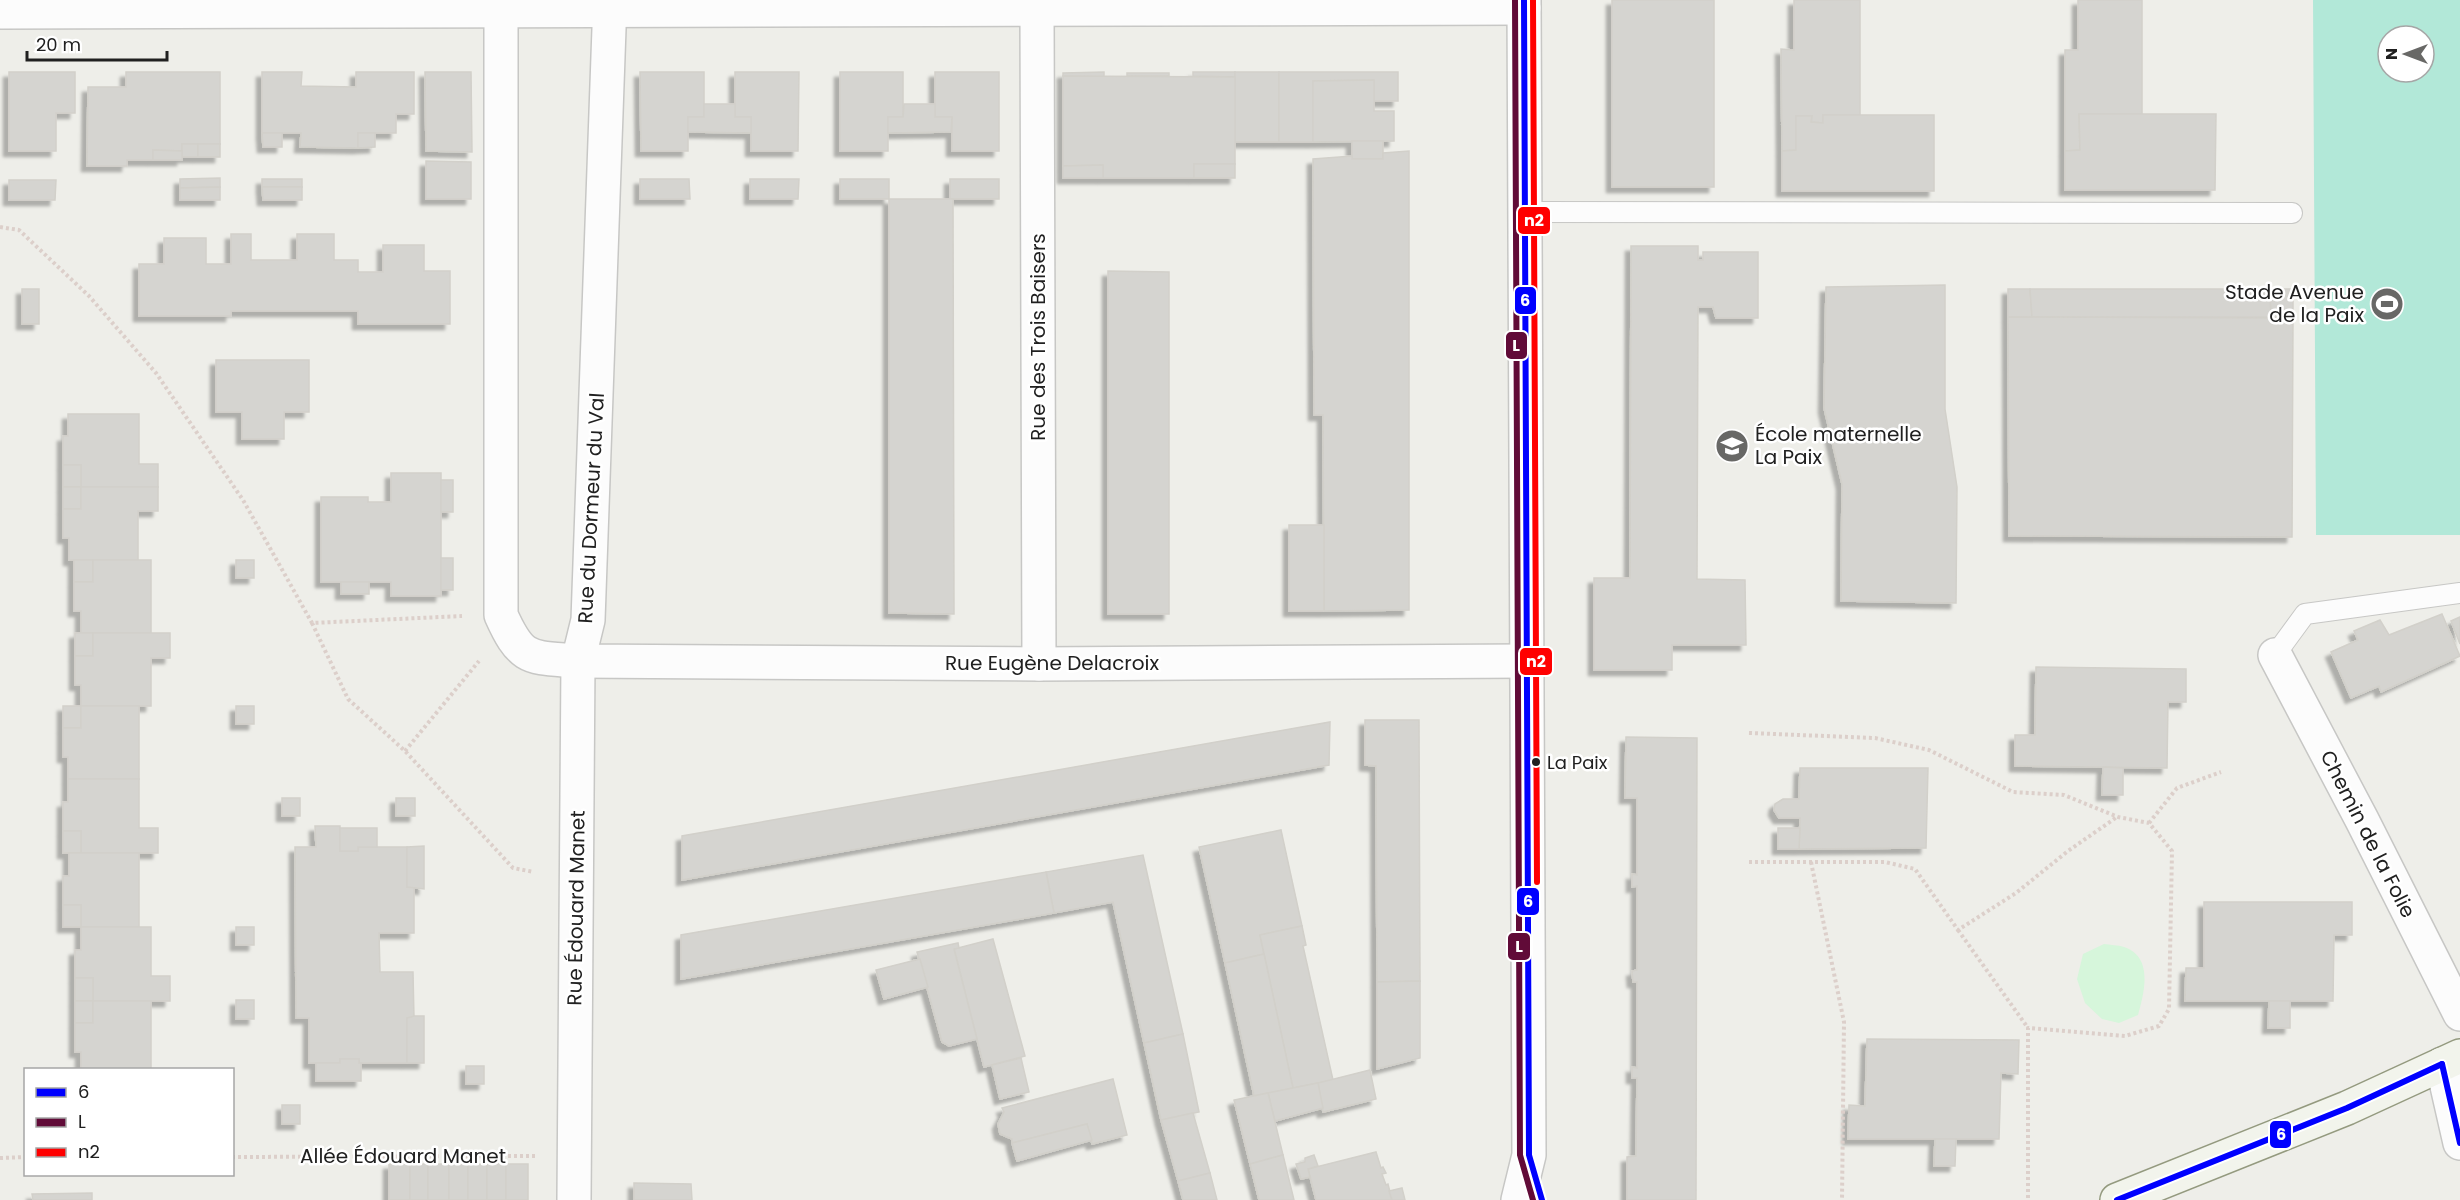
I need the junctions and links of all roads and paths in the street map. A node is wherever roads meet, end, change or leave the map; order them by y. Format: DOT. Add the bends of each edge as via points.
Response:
graph roads {
  1 [pos="1524,4"];
  2 [pos="610,5"];
  3 [pos="1037,9"];
  4 [pos="501,11"];
  5 [pos="0,12"];
  6 [pos="1525,212"];
  7 [pos="2292,213"];
  8 [pos="0,227"];
  9 [pos="2460,593"];
  10 [pos="501,615"];
  11 [pos="312,623"];
  12 [pos="2275,655"];
  13 [pos="480,661"];
  14 [pos="578,661"];
  15 [pos="1527,661"];
  16 [pos="1039,664"];
  17 [pos="1749,733"];
  18 [pos="405,751"];
  19 [pos="2221,771"];
  20 [pos="2118,817"];
  21 [pos="2149,823"];
  22 [pos="1749,862"];
  23 [pos="1811,862"];
  24 [pos="576,881"];
  25 [pos="1958,930"];
  26 [pos="2460,1014"];
  27 [pos="2028,1028"];
  28 [pos="2451,1060"];
  29 [pos="2460,1143"];
  30 [pos="1529,1155"];
  31 [pos="574,1156"];
  32 [pos="234,1157"];
  33 [pos="0,1158"];
  34 [pos="24,1158"];
  35 [pos="574,1200"];
  36 [pos="1518,1200"];
  37 [pos="1542,1200"];
  38 [pos="1842,1200"];
  39 [pos="2028,1200"];
  40 [pos="2117,1200"];
  1 -- 3 [label="street"];
  1 -- 6 [label="street"];
  2 -- 3 [label="street"];
  2 -- 4 [label="street"];
  2 -- 14 [label="street, Rue du Dormeur du Val" via="588,620"];
  3 -- 16 [label="street, Rue des Trois Baisers"];
  4 -- 5 [label="street"];
  4 -- 10 [label="street"];
  6 -- 7 [label="lane"];
  6 -- 15 [label="street"];
  8 -- 11 [label="path" via="19,230 89,296 156,373 243,500"];
  9 -- 12 [label="lane" via="2305,614"];
  10 -- 11 [label="path"];
  10 -- 14 [label="street" via="512,640 532,657"];
  11 -- 18 [label="path" via="348,699"];
  12 -- 26 [label="street, Chemin de la Folie"];
  13 -- 18 [label="path"];
  14 -- 16 [label="street, Rue Eugène Delacroix"];
  14 -- 24 [label="street, Rue Édouard Manet"];
  15 -- 16 [label="street, Rue Eugène Delacroix"];
  15 -- 30 [label="street"];
  17 -- 20 [label="path" via="1875,738 1929,750 2013,792 2064,795"];
  18 -- 24 [label="path" via="513,868"];
  19 -- 21 [label="path" via="2177,788"];
  20 -- 21 [label="path"];
  20 -- 25 [label="path"];
  21 -- 27 [label="path" via="2172,851 2169,1008 2158,1026 2125,1036"];
  22 -- 23 [label="path"];
  23 -- 25 [label="path" via="1885,862 1915,869"];
  23 -- 38 [label="path" via="1844,1022"];
  24 -- 31 [label="street, Rue Édouard Manet"];
  25 -- 27 [label="path"];
  27 -- 39 [label="path"];
  28 -- 29 [label="street"];
  28 -- 40 [label="main road" via="2347,1108"];
  30 -- 36 [label="street"];
  30 -- 37 [label="street"];
  31 -- 32 [label="path, Allée Édouard Manet"];
  31 -- 35 [label="street, Rue Édouard Manet"];
  33 -- 34 [label="path"];
}
